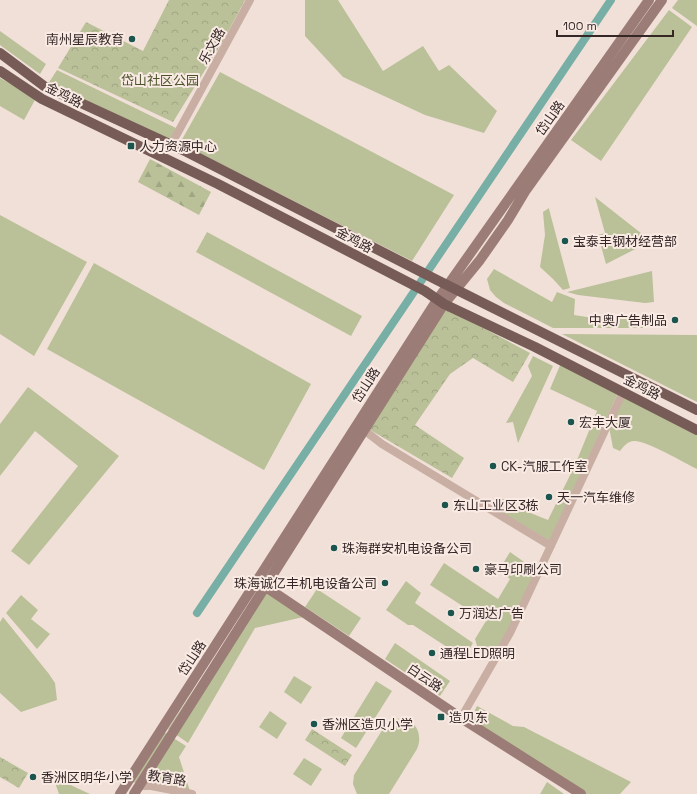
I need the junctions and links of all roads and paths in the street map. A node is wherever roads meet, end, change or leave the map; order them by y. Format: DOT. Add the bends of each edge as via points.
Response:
graph roads {
  1 [pos="250,0"];
  2 [pos="649,0"];
  3 [pos="662,0"];
  4 [pos="1,55"];
  5 [pos="0,71"];
  6 [pos="171,145"];
  7 [pos="452,288"];
  8 [pos="440,302"];
  9 [pos="623,392"];
  10 [pos="697,410"];
  11 [pos="361,427"];
  12 [pos="697,430"];
  13 [pos="551,546"];
  14 [pos="261,583"];
  15 [pos="461,718"];
  16 [pos="136,790"];
  17 [pos="120,794"];
  18 [pos="192,794"];
  19 [pos="581,794"];
  1 -- 6 [label="street, 乐文路"];
  2 -- 7 [label="street, 岱山路"];
  3 -- 7 [label="street, 岱山路" via="526,190 480,260"];
  4 -- 6 [label="main road, 金鸡路" via="44,86"];
  5 -- 8 [label="main road, 金鸡路" via="42,99 218,184 425,291"];
  6 -- 7 [label="main road, 金鸡路"];
  7 -- 8 [label="street, 岱山路"];
  7 -- 10 [label="main road, 金鸡路"];
  8 -- 9 [label="main road, 金鸡路"];
  8 -- 11 [label="street, 岱山路"];
  9 -- 12 [label="main road, 金鸡路"];
  9 -- 13 [label="street"];
  11 -- 13 [label="street" via="382,444"];
  11 -- 14 [label="street, 岱山路"];
  13 -- 15 [label="street" via="510,633"];
  14 -- 15 [label="street, 白云路"];
  14 -- 16 [label="street, 岱山路"];
  14 -- 17 [label="street, 岱山路"];
  15 -- 19 [label="street, 白云路"];
  16 -- 18 [label="street, 教育路" via="151,786"];
}
